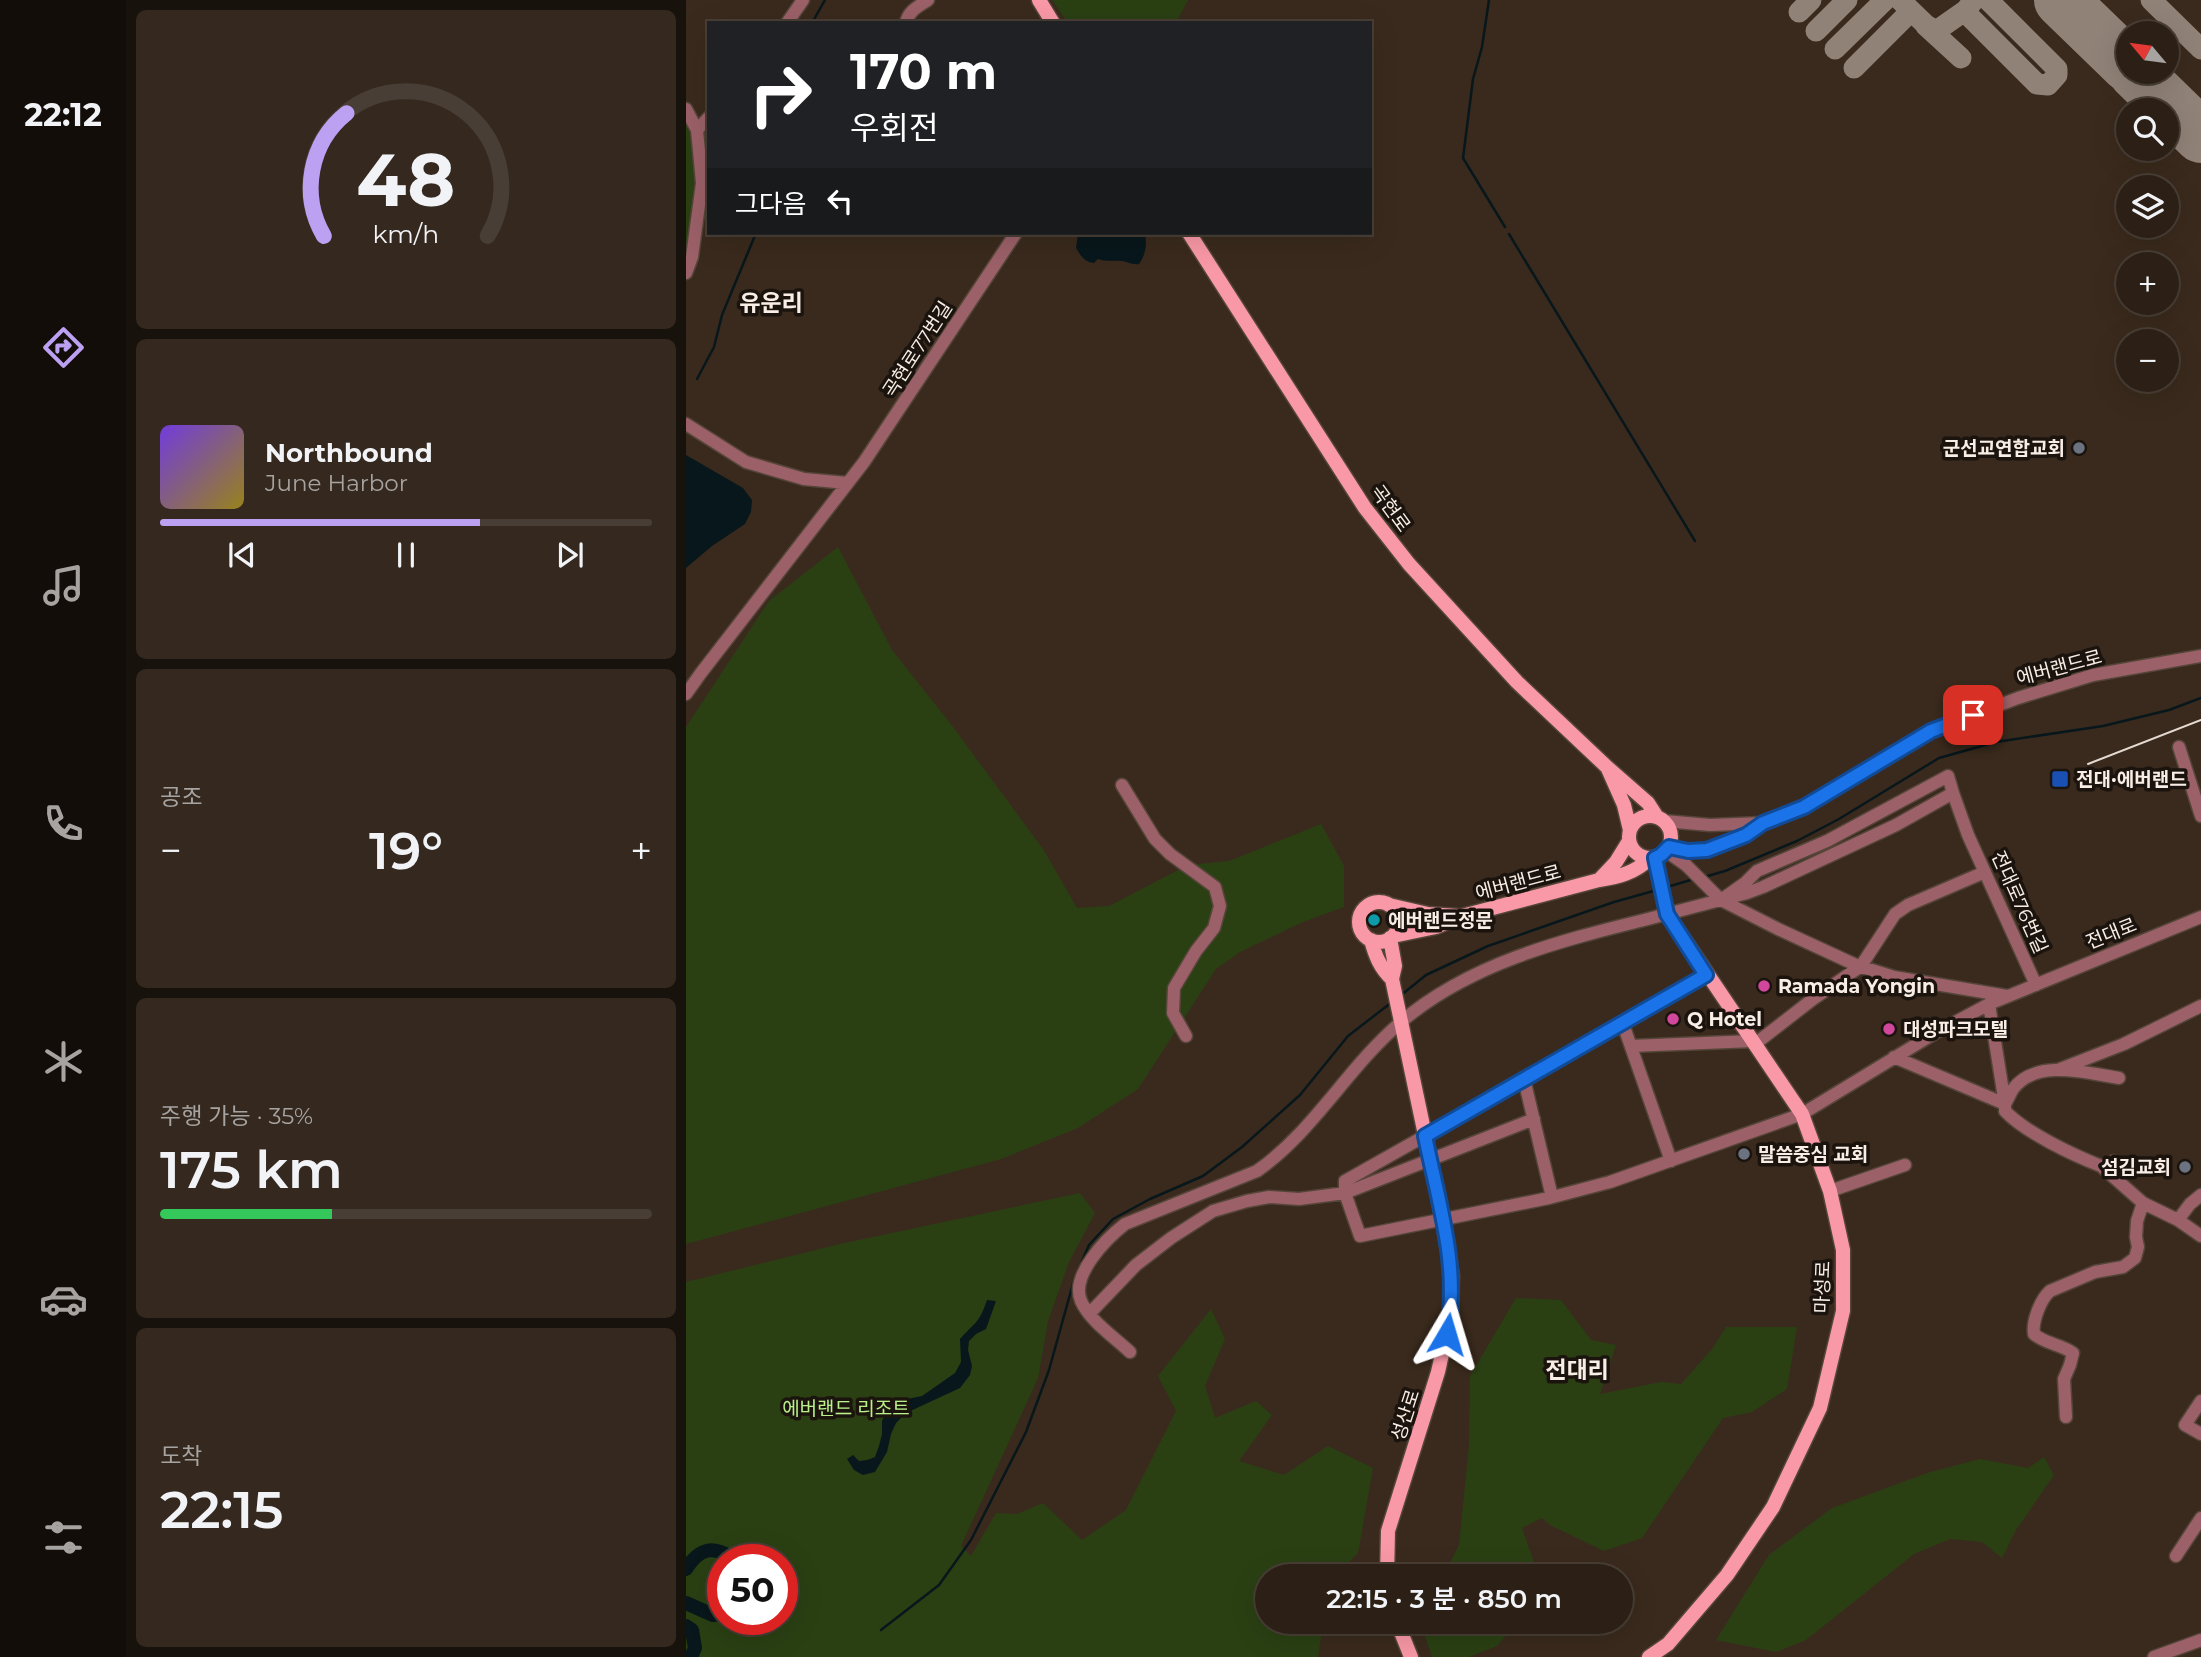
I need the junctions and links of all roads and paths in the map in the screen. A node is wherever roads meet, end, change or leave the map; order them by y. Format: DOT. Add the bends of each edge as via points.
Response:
graph roads {
  1 [pos="803,0"];
  2 [pos="928,0"];
  3 [pos="1040,0"];
  4 [pos="788,21"];
  5 [pos="907,21"];
  6 [pos="1052,21"];
  7 [pos="686,109"];
  8 [pos="707,119"];
  9 [pos="697,130"];
  10 [pos="1015,235"];
  11 [pos="1190,235"];
  12 [pos="686,273"];
  13 [pos="686,424"];
  14 [pos="847,483"];
  15 [pos="2201,656"];
  16 [pos="686,694"];
  17 [pos="2179,747"];
  18 [pos="1608,768"];
  19 [pos="1122,785"];
  20 [pos="2200,816"];
  21 [pos="1660,819"];
  22 [pos="1763,823"];
  23 [pos="1630,835"];
  24 [pos="1659,858"];
  25 [pos="1985,872"];
  26 [pos="1599,880"];
  27 [pos="1717,895"];
  28 [pos="1389,905"];
  29 [pos="1666,911"];
  30 [pos="1462,916"];
  31 [pos="2201,917"];
  32 [pos="1392,937"];
  33 [pos="1371,940"];
  34 [pos="1861,966"];
  35 [pos="1706,975"];
  36 [pos="1392,979"];
  37 [pos="2036,985"];
  38 [pos="2007,996"];
  39 [pos="1989,1004"];
  40 [pos="2201,1006"];
  41 [pos="1399,1019"];
  42 [pos="1623,1024"];
  43 [pos="1186,1036"];
  44 [pos="1754,1042"];
  45 [pos="1631,1046"];
  46 [pos="1894,1057"];
  47 [pos="2056,1070"];
  48 [pos="2119,1077"];
  49 [pos="1524,1079"];
  50 [pos="2005,1104"];
  51 [pos="1802,1114"];
  52 [pos="1534,1119"];
  53 [pos="1425,1136"];
  54 [pos="1430,1161"];
  55 [pos="1671,1161"];
  56 [pos="2114,1161"];
  57 [pos="1905,1165"];
  58 [pos="2101,1166"];
  59 [pos="1245,1176"];
  60 [pos="1830,1191"];
  61 [pos="1345,1193"];
  62 [pos="2201,1195"];
  63 [pos="1552,1197"];
  64 [pos="1247,1201"];
  65 [pos="2143,1203"];
  66 [pos="1443,1220"];
  67 [pos="2178,1220"];
  68 [pos="2201,1236"];
  69 [pos="1089,1314"];
  70 [pos="1130,1352"];
  71 [pos="2201,1401"];
  72 [pos="2066,1417"];
  73 [pos="2201,1434"];
  74 [pos="2201,1518"];
  75 [pos="2176,1556"];
  76 [pos="1387,1564"];
  77 [pos="1402,1634"];
  78 [pos="2201,1640"];
  79 [pos="1411,1657"];
  80 [pos="1649,1657"];
  81 [pos="2154,1657"];
  1 -- 4 [label="street"];
  2 -- 5 [label="street"];
  3 -- 6 [label="main road"];
  7 -- 9 [label="street"];
  8 -- 9 [label="street"];
  9 -- 12 [label="street" via="702,183"];
  10 -- 14 [label="street, 곡현로77번길" via="892,423"];
  11 -- 18 [label="main road, 곡현로" via="1365,508 1409,564 1517,682"];
  13 -- 14 [label="street" via="746,462 804,479"];
  14 -- 16 [label="street, 곡현로77번길"];
  15 -- 22 [label="street, 에버랜드로" via="2093,675 1961,719 1903,746 1804,807"];
  17 -- 20 [label="street"];
  18 -- 21 [label="main road, 곡현로"];
  18 -- 23 [label="main road" via="1624,805"];
  19 -- 43 [label="street" via="1155,839 1215,887 1220,906 1214,928 1174,988 1173,1013"];
  21 -- 22 [label="street" via="1710,825"];
  21 -- 23 [label="main road" via="1638,820"];
  21 -- 24 [label="main road" via="1671,833"];
  22 -- 24 [label="street, 에버랜드로" via="1707,850"];
  23 -- 24 [label="main road" via="1634,851 1643,858"];
  23 -- 26 [label="main road" via="1616,862"];
  24 -- 26 [label="main road, 에버랜드로" via="1634,871"];
  24 -- 27 [label="street" via="1686,865"];
  24 -- 29 [label="main road, 마성로"];
  25 -- 27 [label="street, 전대로76번길" via="1953,793 1775,882"];
  25 -- 34 [label="street" via="1895,914"];
  25 -- 37 [label="street, 전대로76번길"];
  26 -- 30 [label="main road, 에버랜드로"];
  27 -- 29 [label="street"];
  27 -- 34 [label="street"];
  28 -- 30 [label="main road"];
  28 -- 32 [label="main road" via="1398,916"];
  28 -- 33 [label="main road" via="1370,904 1360,916 1361,931"];
  29 -- 35 [label="main road, 마성로"];
  29 -- 41 [label="street" via="1538,948 1447,989"];
  30 -- 32 [label="main road, 에버랜드로"];
  31 -- 37 [label="street, 전대로"];
  32 -- 33 [label="main road"];
  32 -- 36 [label="main road"];
  33 -- 36 [label="main road" via="1383,971"];
  34 -- 38 [label="street" via="1894,977"];
  34 -- 44 [label="street"];
  35 -- 42 [label="street"];
  35 -- 44 [label="main road, 마성로"];
  36 -- 41 [label="main road, 성산로"];
  37 -- 38 [label="street, 전대로"];
  38 -- 39 [label="street, 전대로"];
  39 -- 46 [label="street, 전대로"];
  39 -- 50 [label="street"];
  40 -- 47 [label="street" via="2124,1044"];
  41 -- 53 [label="main road, 성산로"];
  41 -- 59 [label="street" via="1287,1147"];
  42 -- 45 [label="street"];
  42 -- 49 [label="street"];
  44 -- 45 [label="street"];
  44 -- 51 [label="main road, 마성로"];
  45 -- 55 [label="street"];
  46 -- 50 [label="street"];
  46 -- 51 [label="street, 전대로"];
  47 -- 48 [label="street"];
  47 -- 50 [label="street" via="2030,1076 2014,1087"];
  49 -- 52 [label="street"];
  49 -- 53 [label="street"];
  50 -- 58 [label="street" via="2005,1111 2020,1124"];
  51 -- 55 [label="street, 전대로"];
  51 -- 60 [label="main road, 마성로"];
  52 -- 54 [label="street"];
  52 -- 63 [label="street"];
  53 -- 54 [label="main road, 성산로"];
  53 -- 61 [label="street" via="1345,1181"];
  54 -- 61 [label="street"];
  54 -- 66 [label="main road, 성산로"];
  55 -- 63 [label="street, 전대로"];
  56 -- 58 [label="street"];
  57 -- 60 [label="street"];
  58 -- 65 [label="street"];
  59 -- 64 [label="street"];
  59 -- 69 [label="street" via="1125,1224 1111,1235 1080,1283 1079,1294"];
  60 -- 80 [label="main road, 마성로" via="1843,1250 1843,1311 1820,1408 1773,1507 1735,1563 1668,1644"];
  61 -- 64 [label="street"];
  61 -- 66 [label="street, 전대로" via="1360,1237"];
  62 -- 67 [label="street"];
  63 -- 66 [label="street, 전대로"];
  64 -- 69 [label="street" via="1213,1211 1171,1238 1136,1265"];
  65 -- 67 [label="street"];
  65 -- 72 [label="street" via="2135,1258 2123,1267 2095,1272 2050,1291 2033,1327 2041,1340 2073,1353 2064,1379"];
  66 -- 76 [label="main road, 성산로" via="1451,1314 1438,1372 1388,1531"];
  67 -- 68 [label="street"];
  69 -- 70 [label="street"];
  71 -- 73 [label="street" via="2185,1425"];
  74 -- 75 [label="street"];
  77 -- 79 [label="main road"];
  78 -- 81 [label="street"];
}
